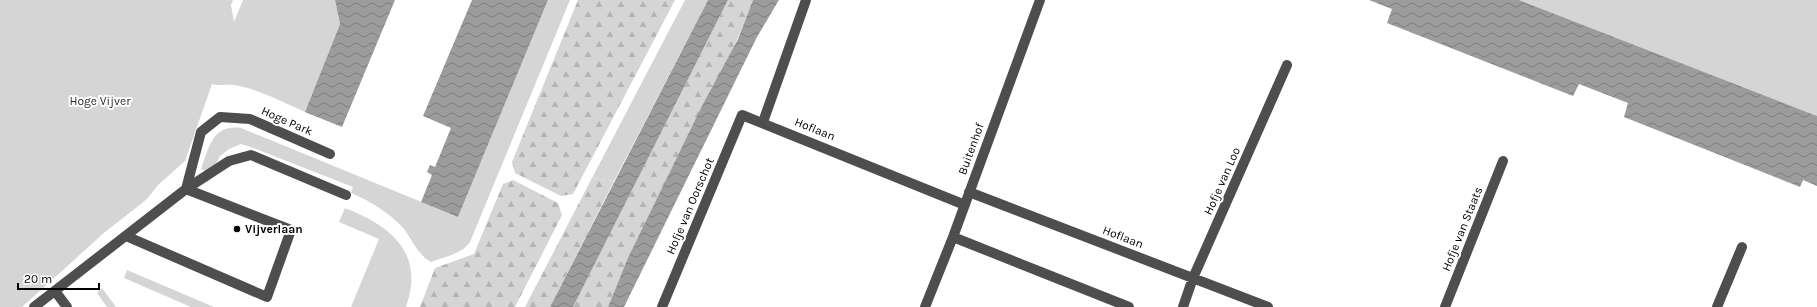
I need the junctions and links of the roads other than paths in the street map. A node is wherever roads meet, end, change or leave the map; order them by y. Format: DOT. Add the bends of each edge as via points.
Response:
graph roads {
  1 [pos="806,0"];
  2 [pos="1040,0"];
  3 [pos="1287,66"];
  4 [pos="742,115"];
  5 [pos="763,122"];
  6 [pos="330,154"];
  7 [pos="1503,161"];
  8 [pos="186,189"];
  9 [pos="969,192"];
  10 [pos="346,195"];
  11 [pos="965,205"];
  12 [pos="126,236"];
  13 [pos="953,237"];
  14 [pos="1742,247"];
  15 [pos="1193,278"];
  16 [pos="55,291"];
  17 [pos="34,307"];
  18 [pos="67,307"];
  19 [pos="662,307"];
  20 [pos="925,307"];
  21 [pos="1129,307"];
  22 [pos="1182,307"];
  23 [pos="1268,307"];
  24 [pos="1445,307"];
  25 [pos="1717,307"];
  1 -- 5 [label="street"];
  2 -- 9 [label="street, Buitenhof"];
  3 -- 15 [label="street, Hofje van Loo"];
  4 -- 5 [label="street, Hoflaan"];
  4 -- 19 [label="street, Hofje van Oorschot"];
  5 -- 11 [label="street, Hoflaan"];
  6 -- 8 [label="street, Hoge Park" via="250,119 220,117 201,132"];
  7 -- 24 [label="street, Hofje van Staats"];
  8 -- 10 [label="street" via="229,161 251,155"];
  8 -- 12 [label="street"];
  8 -- 12 [label="street" via="291,230 266,297"];
  9 -- 11 [label="street, Buitenhof"];
  9 -- 15 [label="street, Hoflaan"];
  11 -- 13 [label="street, Buitenhof"];
  12 -- 16 [label="street"];
  13 -- 20 [label="street, Buitenhof"];
  13 -- 21 [label="street"];
  14 -- 25 [label="street"];
  15 -- 22 [label="street, Hofje van Loo"];
  15 -- 23 [label="street, Hoflaan"];
  16 -- 17 [label="street"];
  16 -- 18 [label="street"];
}
